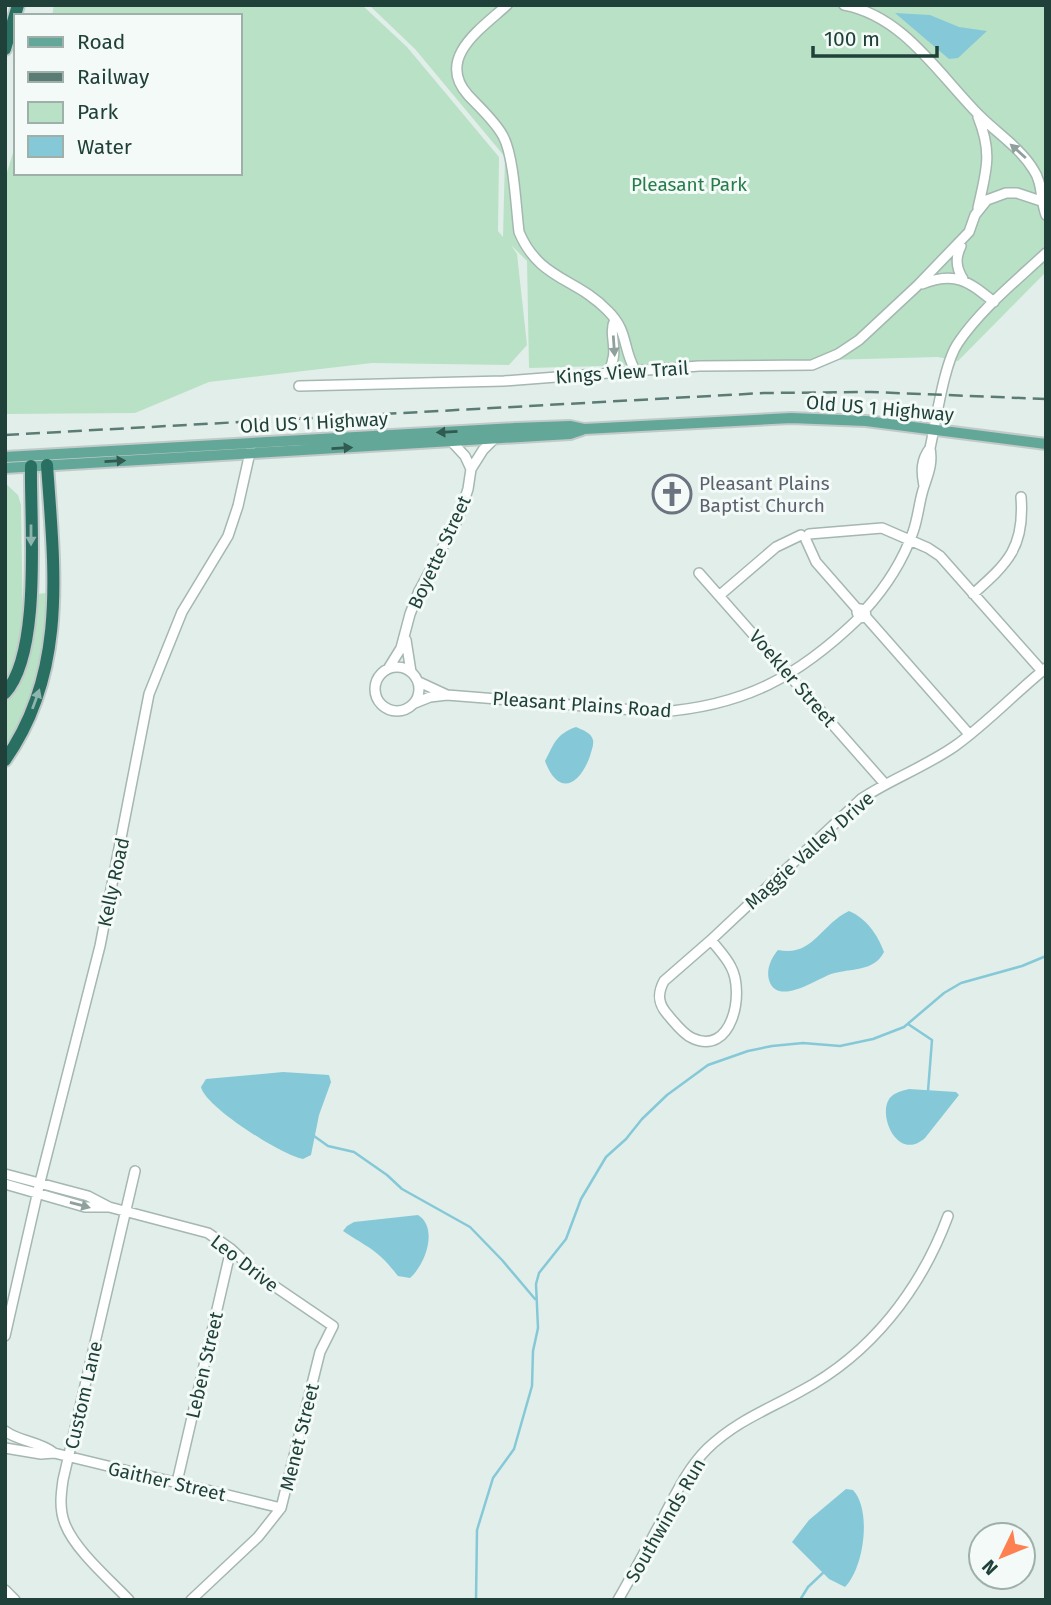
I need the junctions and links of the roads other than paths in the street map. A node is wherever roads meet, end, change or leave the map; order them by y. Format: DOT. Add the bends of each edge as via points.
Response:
graph roads {
  1 [pos="507,5"];
  2 [pos="844,5"];
  3 [pos="14,19"];
  4 [pos="5,49"];
  5 [pos="976,112"];
  6 [pos="1041,201"];
  7 [pos="977,213"];
  8 [pos="1046,215"];
  9 [pos="964,238"];
  10 [pos="1046,253"];
  11 [pos="963,279"];
  12 [pos="917,286"];
  13 [pos="994,302"];
  14 [pos="615,319"];
  15 [pos="635,370"];
  16 [pos="608,372"];
  17 [pos="299,386"];
  18 [pos="584,429"];
  19 [pos="934,429"];
  20 [pos="494,439"];
  21 [pos="452,442"];
  22 [pos="1046,443"];
  23 [pos="251,448"];
  24 [pos="5,457"];
  25 [pos="46,460"];
  26 [pos="31,461"];
  27 [pos="5,468"];
  28 [pos="471,469"];
  29 [pos="1021,497"];
  30 [pos="805,536"];
  31 [pos="910,540"];
  32 [pos="699,573"];
  33 [pos="973,594"];
  34 [pos="720,595"];
  35 [pos="862,614"];
  36 [pos="406,635"];
  37 [pos="388,669"];
  38 [pos="1044,670"];
  39 [pos="411,671"];
  40 [pos="789,673"];
  41 [pos="419,682"];
  42 [pos="5,694"];
  43 [pos="447,695"];
  44 [pos="415,703"];
  45 [pos="969,734"];
  46 [pos="5,760"];
  47 [pos="885,784"];
  48 [pos="711,940"];
  49 [pos="135,1171"];
  50 [pos="5,1174"];
  51 [pos="5,1184"];
  52 [pos="39,1188"];
  53 [pos="125,1211"];
  54 [pos="948,1216"];
  55 [pos="231,1249"];
  56 [pos="333,1326"];
  57 [pos="5,1336"];
  58 [pos="5,1431"];
  59 [pos="5,1448"];
  60 [pos="54,1453"];
  61 [pos="69,1458"];
  62 [pos="177,1482"];
  63 [pos="281,1508"];
  64 [pos="5,1590"];
  65 [pos="15,1600"];
  66 [pos="129,1600"];
  67 [pos="191,1600"];
  68 [pos="618,1600"];
  1 -- 14 [label="street" via="465,44 458,80 504,138 519,232 526,247 545,270 599,302"];
  2 -- 5 [label="street" via="875,15 920,50"];
  3 -- 4 [label="highway"];
  6 -- 5 [label="street, one-way" via="1040,184 1026,159"];
  5 -- 7 [label="street" via="986,138 988,164"];
  6 -- 7 [label="street, Kings View Trail" via="1006,193 987,200"];
  6 -- 8 [label="street"];
  7 -- 9 [label="street, Kings View Trail"];
  9 -- 11 [label="street, Kings View Trail" via="957,254 957,270"];
  9 -- 12 [label="street, Kings View Trail"];
  10 -- 13 [label="street, Pleasant Plains Road"];
  11 -- 12 [label="street, Kings View Trail"];
  11 -- 13 [label="street"];
  12 -- 15 [label="street, Kings View Trail" via="859,340 811,365"];
  13 -- 19 [label="street, Pleasant Plains Road" via="957,344"];
  14 -- 15 [label="street"];
  14 -- 16 [label="street, one-way" via="615,360"];
  15 -- 16 [label="street, Kings View Trail"];
  16 -- 17 [label="street, Kings View Trail" via="504,381"];
  18 -- 19 [label="main road, Old US 1 Highway" via="791,418"];
  18 -- 20 [label="main road, Old US 1 Highway"];
  18 -- 23 [label="main road, Old US 1 Highway, one-way" via="515,428"];
  19 -- 22 [label="main road, Old US 1 Highway"];
  19 -- 31 [label="street, Pleasant Plains Road" via="923,457 924,486"];
  20 -- 21 [label="main road, Old US 1 Highway"];
  20 -- 28 [label="street, Boyette Street"];
  23 -- 21 [label="main road, Old US 1 Highway, one-way"];
  21 -- 28 [label="street, Boyette Street"];
  23 -- 25 [label="main road, Old US 1 Highway"];
  23 -- 52 [label="street, Kelly Road" via="228,536 182,612 149,694 100,946"];
  24 -- 26 [label="main road"];
  25 -- 26 [label="main road, Old US 1 Highway"];
  46 -- 25 [label="highway, one-way" via="29,719 50,653 54,596"];
  26 -- 27 [label="main road"];
  26 -- 42 [label="highway, one-way" via="29,632 19,673"];
  28 -- 36 [label="street, Boyette Street" via="464,505 419,591"];
  29 -- 33 [label="street" via="1023,520 1014,550"];
  30 -- 31 [label="street" via="882,528"];
  30 -- 34 [label="street" via="776,547"];
  30 -- 35 [label="street" via="816,562"];
  31 -- 33 [label="street" via="940,556"];
  31 -- 35 [label="street, Pleasant Plains Road"];
  32 -- 34 [label="street, Voekler Street"];
  33 -- 38 [label="street"];
  34 -- 40 [label="street, Voekler Street"];
  35 -- 40 [label="street, Pleasant Plains Road" via="832,645"];
  35 -- 45 [label="street"];
  36 -- 37 [label="street, Boyette Street"];
  36 -- 39 [label="street, Boyette Street"];
  37 -- 39 [label="street"];
  37 -- 44 [label="street, Boyette Street" via="377,679 377,700 395,712"];
  38 -- 45 [label="street, Maggie Valley Drive"];
  39 -- 41 [label="street, Boyette Street"];
  40 -- 43 [label="street, Pleasant Plains Road" via="730,701 659,712"];
  40 -- 47 [label="street, Voekler Street"];
  41 -- 43 [label="street, Pleasant Plains Road"];
  41 -- 44 [label="street"];
  43 -- 44 [label="street, Pleasant Plains Road"];
  45 -- 47 [label="street, Maggie Valley Drive" via="928,763"];
  47 -- 48 [label="street, Maggie Valley Drive" via="844,814"];
  48 -- 48 [label="street, Maggie Valley Drive" via="660,989 665,1011 687,1036 699,1041 714,1039 729,1026 737,1000 731,966"];
  49 -- 53 [label="street, Custom Lane"];
  50 -- 52 [label="street, Leo Drive"];
  51 -- 52 [label="street, Leo Drive"];
  52 -- 53 [label="street, Leo Drive" via="88,1196"];
  52 -- 57 [label="street, Kelly Road"];
  53 -- 55 [label="street, Leo Drive" via="208,1233"];
  53 -- 61 [label="street, Custom Lane"];
  54 -- 68 [label="street, Southwinds Run" via="911,1292 879,1331 823,1378 731,1428 705,1452 685,1478"];
  55 -- 56 [label="street, Leo Drive" via="261,1277"];
  55 -- 62 [label="street, Leben Street"];
  56 -- 63 [label="street, Menet Street" via="320,1352"];
  58 -- 60 [label="street, Gaither Street"];
  59 -- 60 [label="street, Gaither Street"];
  60 -- 61 [label="street, Gaither Street"];
  61 -- 62 [label="street, Gaither Street"];
  61 -- 66 [label="street, Custom Lane" via="60,1503 64,1524"];
  62 -- 63 [label="street, Gaither Street"];
  63 -- 67 [label="street, Menet Street"];
  64 -- 65 [label="street"];
}
